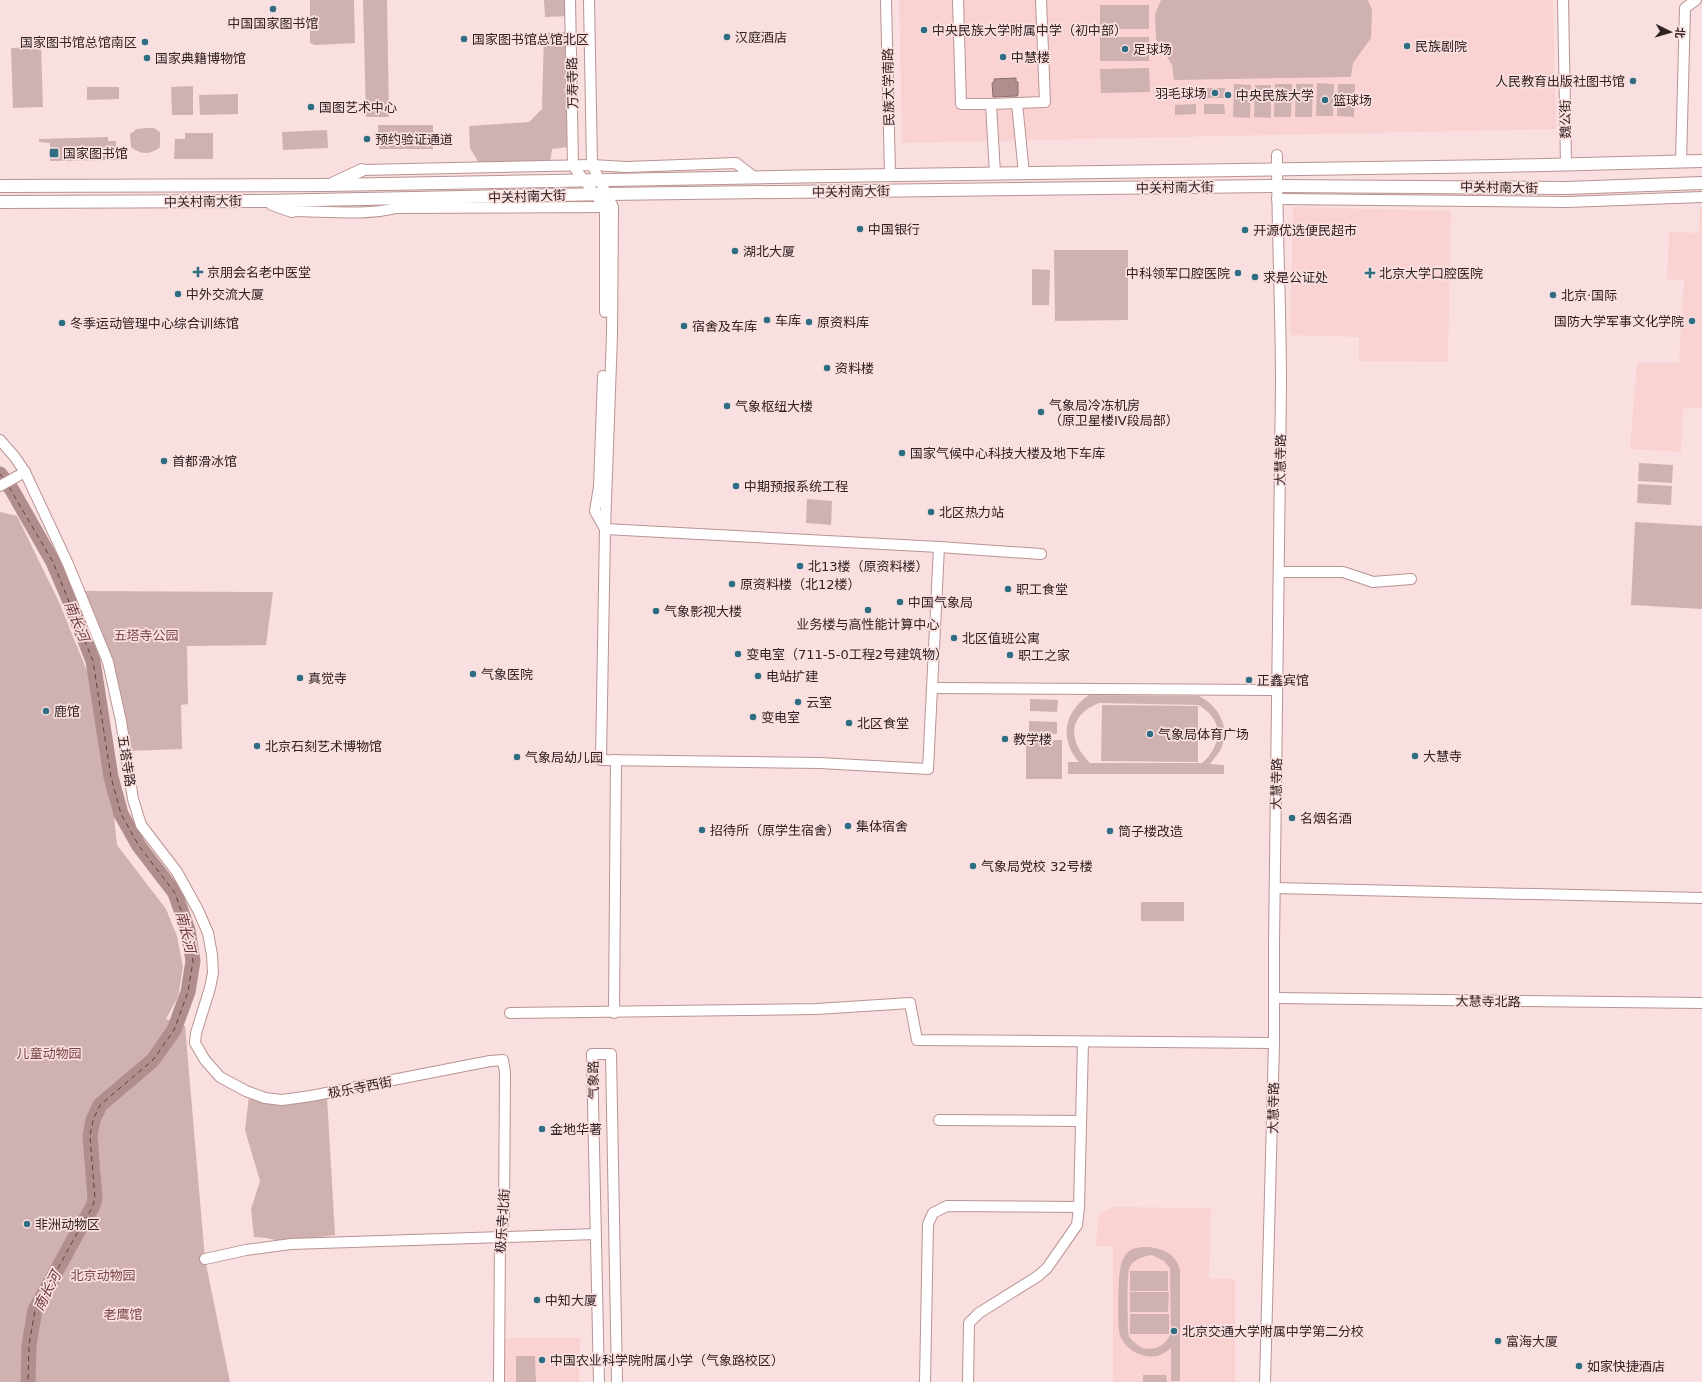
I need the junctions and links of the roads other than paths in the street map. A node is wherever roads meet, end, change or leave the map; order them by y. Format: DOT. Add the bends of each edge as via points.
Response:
graph roads {
  1 [pos="570,0"];
  2 [pos="589,0"];
  3 [pos="886,0"];
  4 [pos="958,0"];
  5 [pos="1041,0"];
  6 [pos="1563,0"];
  7 [pos="1696,0"];
  8 [pos="1017,103"];
  9 [pos="991,104"];
  10 [pos="1277,155"];
  11 [pos="1702,161"];
  12 [pos="1681,162"];
  13 [pos="592,165"];
  14 [pos="1566,165"];
  15 [pos="573,166"];
  16 [pos="362,170"];
  17 [pos="1277,170"];
  18 [pos="995,174"];
  19 [pos="1024,174"];
  20 [pos="890,175"];
  21 [pos="754,177"];
  22 [pos="586,180"];
  23 [pos="599,180"];
  24 [pos="1702,183"];
  25 [pos="329,185"];
  26 [pos="0,186"];
  27 [pos="1277,186"];
  28 [pos="601,194"];
  29 [pos="1702,197"];
  30 [pos="418,199"];
  31 [pos="1277,199"];
  32 [pos="264,201"];
  33 [pos="0,202"];
  34 [pos="609,207"];
  35 [pos="396,208"];
  36 [pos="292,211"];
  37 [pos="0,440"];
  38 [pos="25,472"];
  39 [pos="0,486"];
  40 [pos="605,529"];
  41 [pos="939,547"];
  42 [pos="1041,554"];
  43 [pos="1279,572"];
  44 [pos="1411,579"];
  45 [pos="932,688"];
  46 [pos="1277,690"];
  47 [pos="616,760"];
  48 [pos="1275,888"];
  49 [pos="1702,898"];
  50 [pos="1274,998"];
  51 [pos="1702,1003"];
  52 [pos="614,1013"];
  53 [pos="510,1014"];
  54 [pos="1083,1042"];
  55 [pos="1274,1043"];
  56 [pos="503,1060"];
  57 [pos="220,1077"];
  58 [pos="939,1120"];
  59 [pos="1081,1121"];
  60 [pos="594,1146"];
  61 [pos="613,1146"];
  62 [pos="1079,1207"];
  63 [pos="596,1234"];
  64 [pos="500,1237"];
  65 [pos="205,1259"];
  66 [pos="498,1382"];
  67 [pos="599,1382"];
  68 [pos="617,1382"];
  69 [pos="925,1382"];
  70 [pos="968,1382"];
  71 [pos="1265,1382"];
  1 -- 15 [label="street, 万寿寺路"];
  2 -- 13 [label="street, 万寿寺路"];
  3 -- 20 [label="street, 民族大学南路"];
  4 -- 9 [label="street" via="962,104"];
  5 -- 8 [label="street" via="1045,102"];
  6 -- 14 [label="street, 魏公街"];
  7 -- 12 [label="street" via="1685,8"];
  8 -- 9 [label="street"];
  8 -- 19 [label="street"];
  9 -- 18 [label="street"];
  10 -- 17 [label="street, 大慧寺路"];
  11 -- 12 [label="main road, 中关村南大街"];
  12 -- 14 [label="main road, 中关村南大街"];
  13 -- 15 [label="street"];
  13 -- 21 [label="street" via="626,167 736,163"];
  13 -- 23 [label="street"];
  14 -- 17 [label="main road, 中关村南大街"];
  15 -- 16 [label="street"];
  15 -- 22 [label="street"];
  16 -- 25 [label="main road"];
  17 -- 19 [label="main road, 中关村南大街"];
  17 -- 27 [label="street, 大慧寺路"];
  18 -- 19 [label="main road, 中关村南大街"];
  18 -- 20 [label="main road, 中关村南大街"];
  20 -- 21 [label="main road, 中关村南大街"];
  21 -- 23 [label="main road, 中关村南大街"];
  22 -- 23 [label="main road, 中关村南大街"];
  22 -- 25 [label="main road, 中关村南大街"];
  22 -- 28 [label="street"];
  23 -- 28 [label="street"];
  24 -- 27 [label="main road, 中关村南大街" via="1567,188"];
  25 -- 26 [label="main road, 中关村南大街"];
  27 -- 28 [label="main road, 中关村南大街"];
  27 -- 31 [label="street, 大慧寺路"];
  28 -- 30 [label="main road, 中关村南大街"];
  28 -- 34 [label="street"];
  29 -- 31 [label="street, 中关村南大街" via="1567,202"];
  30 -- 32 [label="main road, 中关村南大街"];
  30 -- 35 [label="main road"];
  31 -- 43 [label="street, 大慧寺路" via="1281,307"];
  32 -- 33 [label="main road, 中关村南大街"];
  32 -- 36 [label="main road"];
  34 -- 35 [label="street, 中关村南大街"];
  34 -- 40 [label="street" via="612,335"];
  35 -- 36 [label="street, 中关村南大街" via="385,211"];
  37 -- 38 [label="street, 五塔寺路"];
  38 -- 39 [label="street"];
  38 -- 57 [label="street, 五塔寺路" via="68,564 108,662 121,721 133,798 141,825 178,872 208,933 213,974 196,1033 196,1043 205,1060"];
  40 -- 41 [label="street"];
  40 -- 47 [label="street" via="601,760"];
  41 -- 42 [label="street"];
  41 -- 45 [label="street"];
  43 -- 44 [label="street" via="1343,572 1373,582"];
  43 -- 46 [label="street, 大慧寺路"];
  45 -- 46 [label="street"];
  45 -- 47 [label="street" via="928,769"];
  46 -- 48 [label="street, 大慧寺路"];
  47 -- 52 [label="street"];
  48 -- 49 [label="street"];
  48 -- 50 [label="street, 大慧寺路"];
  50 -- 51 [label="street, 大慧寺北路"];
  50 -- 55 [label="street, 大慧寺路"];
  52 -- 53 [label="street"];
  52 -- 54 [label="street" via="817,1009 910,1003 917,1040"];
  54 -- 55 [label="street"];
  54 -- 59 [label="street"];
  55 -- 71 [label="street, 大慧寺路"];
  56 -- 57 [label="street, 极乐寺西街" via="282,1100 259,1096"];
  56 -- 64 [label="street, 极乐寺北街" via="504,1217"];
  58 -- 59 [label="street"];
  59 -- 62 [label="street"];
  60 -- 61 [label="street"];
  60 -- 61 [label="street, 气象路" via="592,1054 611,1054"];
  60 -- 63 [label="street, 气象路"];
  61 -- 68 [label="street, 气象路"];
  62 -- 69 [label="street" via="947,1206 933,1213 928,1224"];
  62 -- 70 [label="street" via="1077,1225 1047,1268 979,1313 969,1323"];
  63 -- 64 [label="street"];
  63 -- 67 [label="street, 气象路"];
  64 -- 65 [label="street" via="291,1244"];
  64 -- 66 [label="street, 极乐寺北街"];
}
